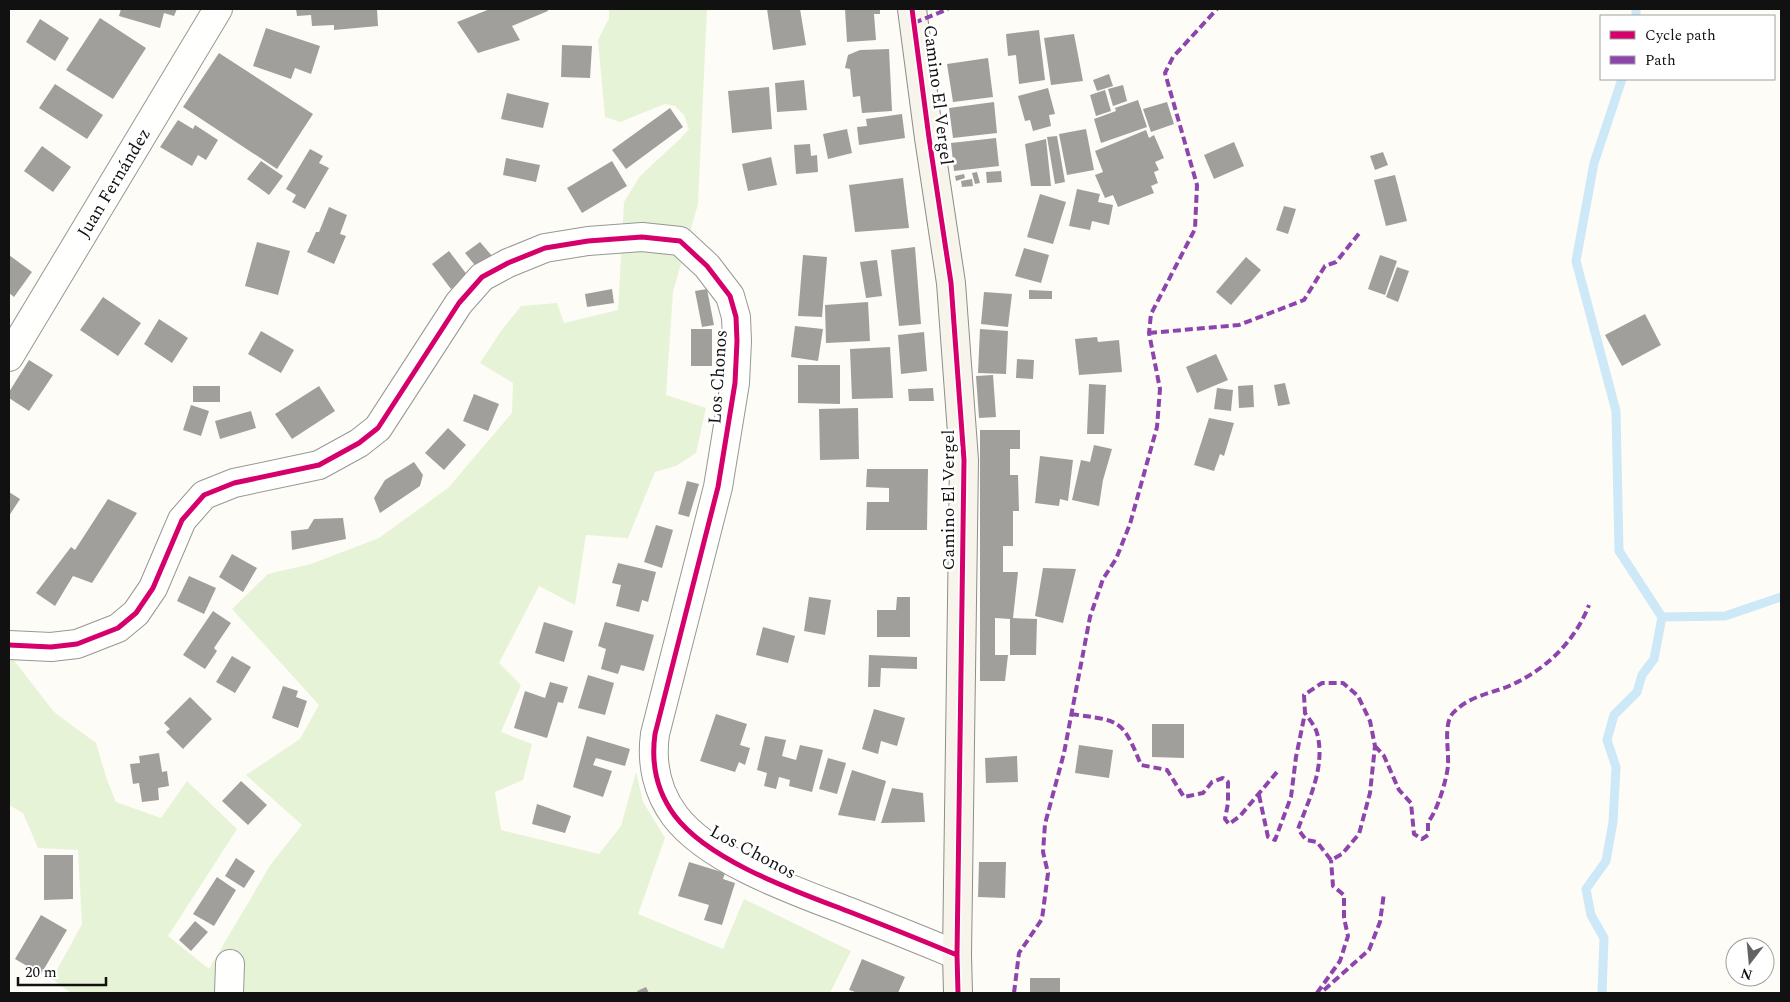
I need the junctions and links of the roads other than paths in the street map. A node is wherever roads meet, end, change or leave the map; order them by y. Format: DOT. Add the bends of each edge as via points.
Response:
graph roads {
  1 [pos="218,9"];
  2 [pos="912,9"];
  3 [pos="9,357"];
  4 [pos="9,645"];
  5 [pos="956,955"];
  6 [pos="230,964"];
  7 [pos="229,993"];
  8 [pos="958,993"];
  1 -- 3 [label="street, Juan Fernández"];
  2 -- 5 [label="street, Camino El Vergel" via="950,283 964,460"];
  4 -- 5 [label="street, Los Chonos" via="51,647 77,644 118,628 136,613 154,588 182,520 204,495 234,483 319,465 359,443 378,428 459,303 482,277 545,248 642,237 680,241 707,266 730,296 736,317 737,341 735,383 718,487 654,734 652,756 658,785 675,816 709,847 798,892"];
  5 -- 8 [label="street, Camino El Vergel"];
  6 -- 7 [label="street"];
}
